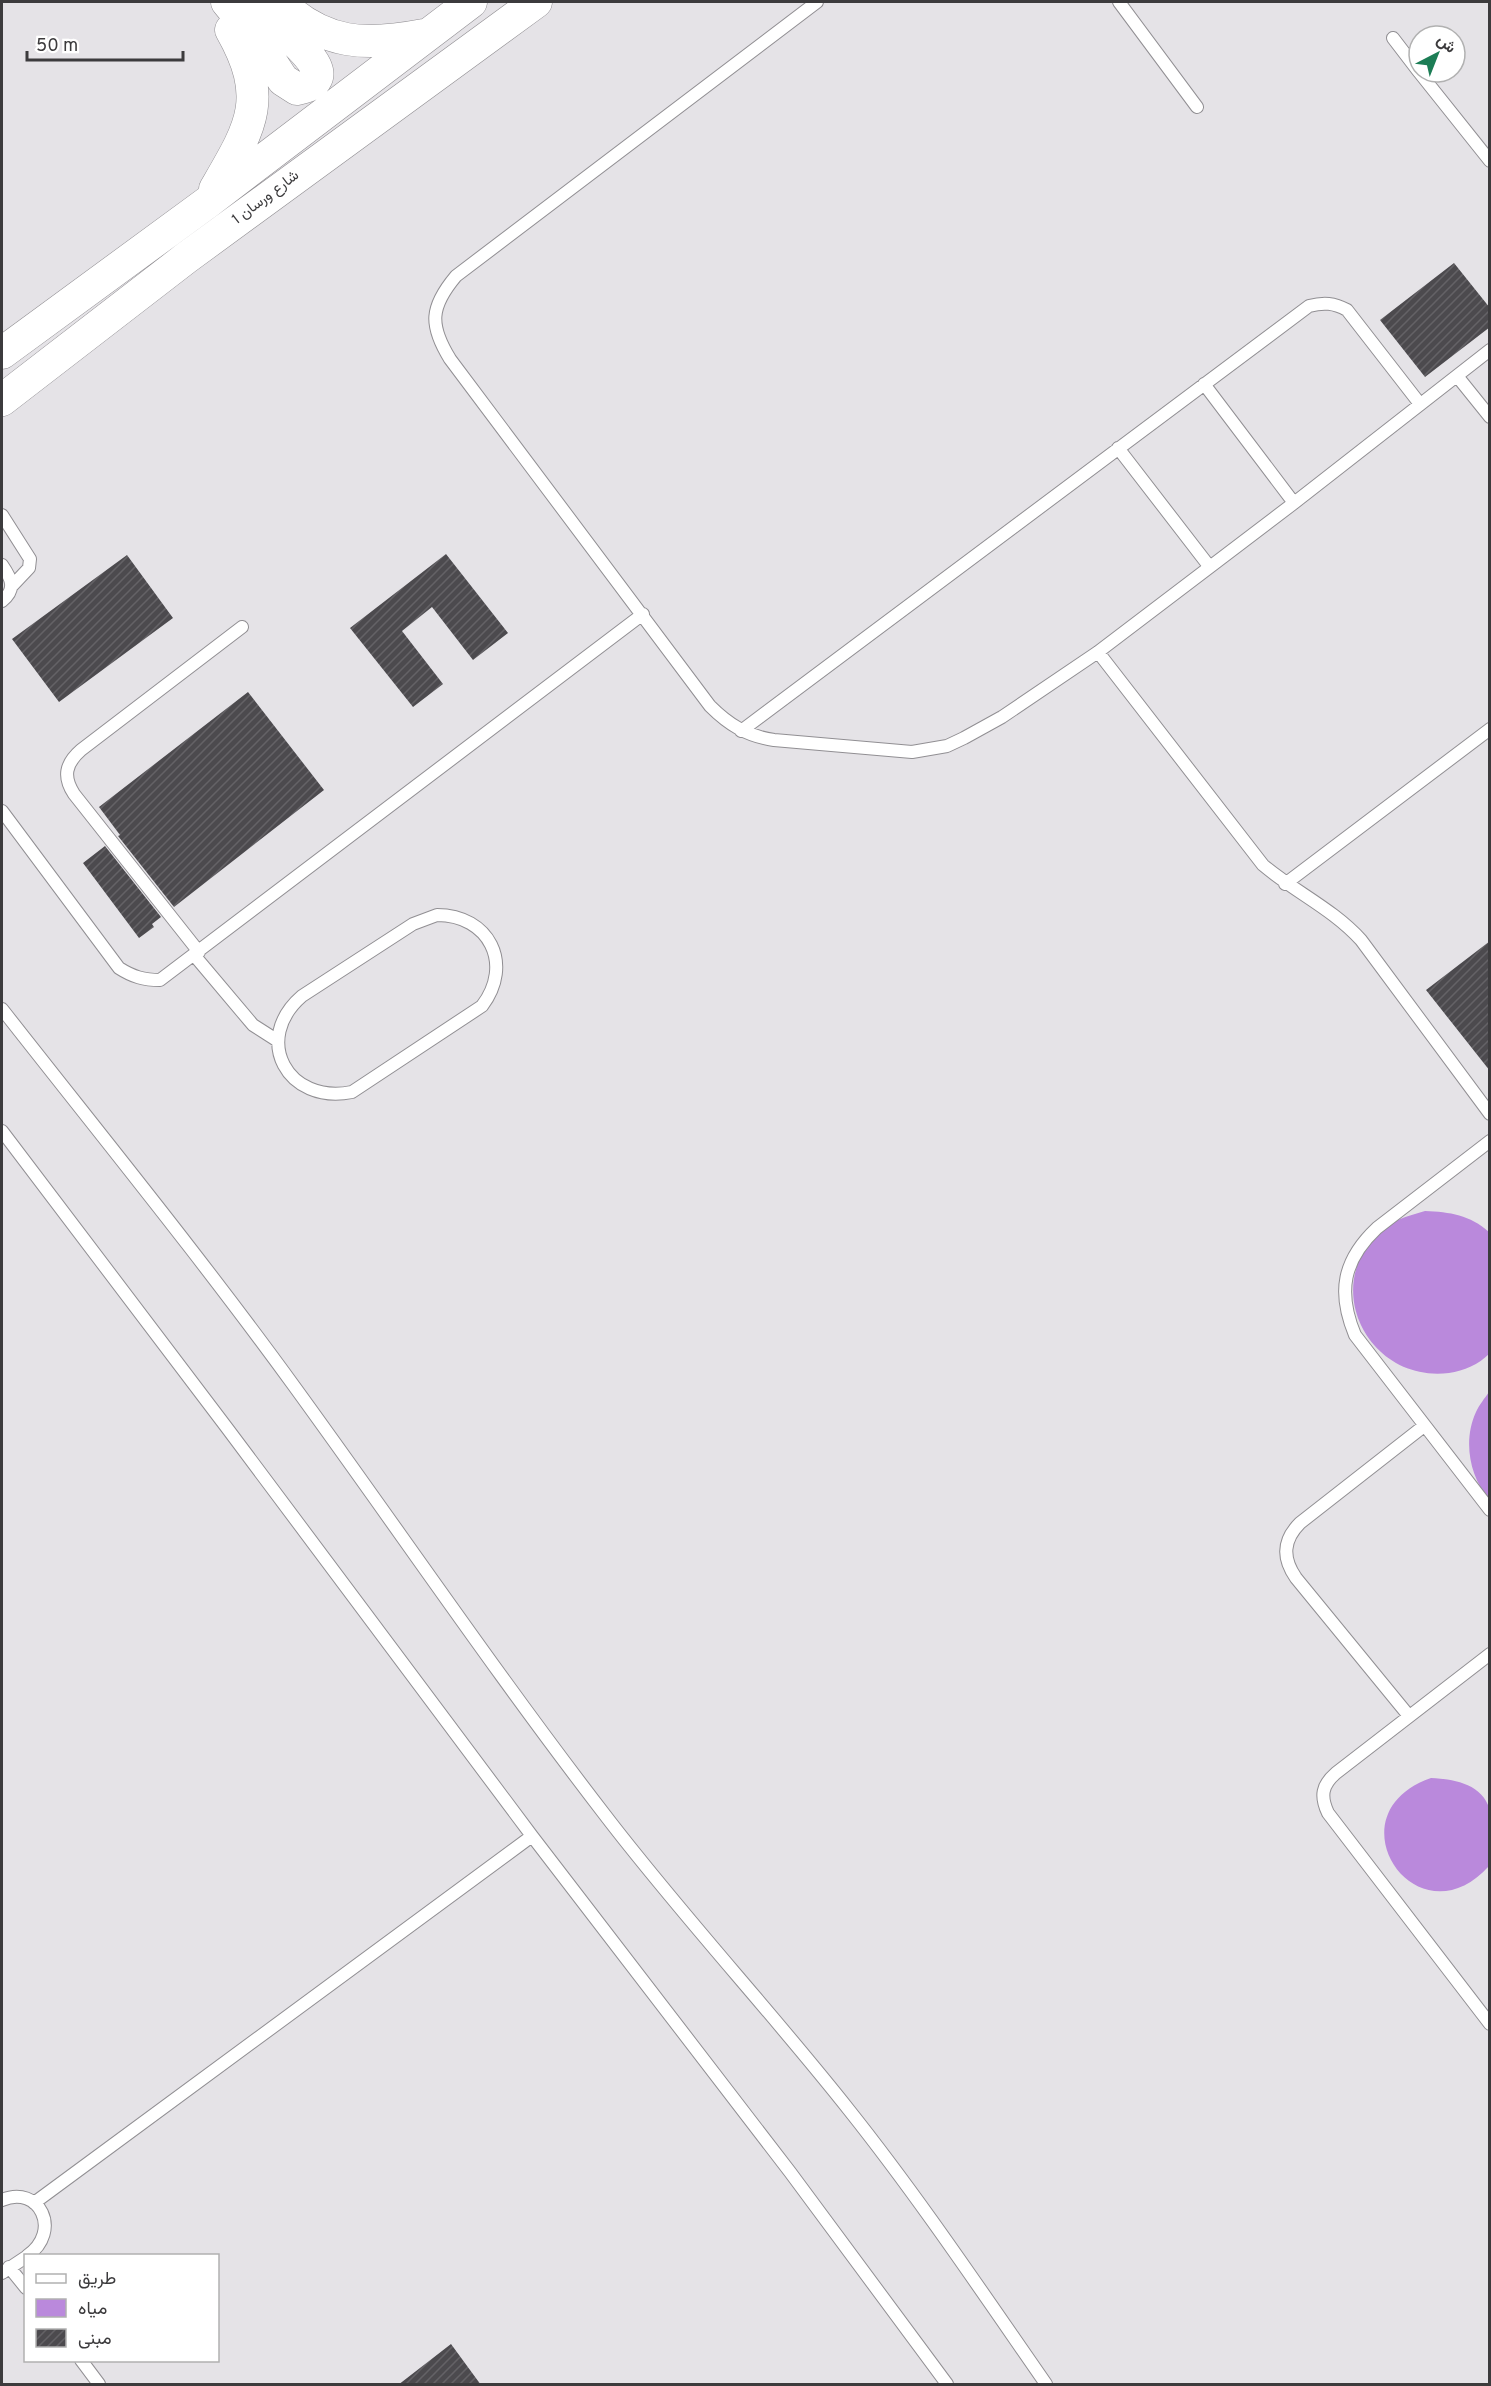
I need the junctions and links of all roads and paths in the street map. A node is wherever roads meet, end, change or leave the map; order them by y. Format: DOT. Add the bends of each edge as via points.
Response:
graph roads {
  1 [pos="213,2"];
  2 [pos="227,2"];
  3 [pos="263,2"];
  4 [pos="279,2"];
  5 [pos="471,2"];
  6 [pos="536,2"];
  7 [pos="818,2"];
  8 [pos="1119,2"];
  9 [pos="428,34"];
  10 [pos="1393,38"];
  11 [pos="1407,56"];
  12 [pos="1429,84"];
  13 [pos="1197,106"];
  14 [pos="1490,161"];
  15 [pos="208,202"];
  16 [pos="1490,350"];
  17 [pos="2,353"];
  18 [pos="1457,376"];
  19 [pos="1204,384"];
  20 [pos="2,400"];
  21 [pos="1420,404"];
  22 [pos="1490,417"];
  23 [pos="1118,448"];
  24 [pos="1294,503"];
  25 [pos="2,515"];
  26 [pos="2,565"];
  27 [pos="1209,566"];
  28 [pos="12,586"];
  29 [pos="2,601"];
  30 [pos="642,614"];
  31 [pos="242,627"];
  32 [pos="1098,652"];
  33 [pos="1490,729"];
  34 [pos="741,731"];
  35 [pos="2,811"];
  36 [pos="1285,884"];
  37 [pos="196,953"];
  38 [pos="2,1009"];
  39 [pos="278,1041"];
  40 [pos="1490,1114"];
  41 [pos="2,1131"];
  42 [pos="1490,1141"];
  43 [pos="1424,1426"];
  44 [pos="1490,1510"];
  45 [pos="1490,1654"];
  46 [pos="1410,1716"];
  47 [pos="532,1836"];
  48 [pos="1490,2024"];
  49 [pos="2,2200"];
  50 [pos="34,2203"];
  51 [pos="28,2254"];
  52 [pos="24,2257"];
  53 [pos="5,2270"];
  54 [pos="24,2286"];
  55 [pos="82,2362"];
  56 [pos="99,2385"];
  57 [pos="947,2385"];
  58 [pos="1046,2385"];
  1 -- 15 [label="street" via="249,66 253,99 248,130"];
  2 -- 3 [label="street" via="283,80 297,89 306,87 316,75 313,59 280,27"];
  4 -- 9 [label="street" via="313,27 344,39 387,42"];
  5 -- 9 [label="street"];
  6 -- 20 [label="street, شارع ورسان 1" via="186,258"];
  7 -- 30 [label="lane" via="456,276 441,294 435,316 438,339 450,359"];
  8 -- 13 [label="lane"];
  9 -- 15 [label="street"];
  10 -- 11 [label="lane"];
  12 -- 14 [label="lane"];
  15 -- 17 [label="street"];
  16 -- 18 [label="lane"];
  18 -- 21 [label="lane"];
  18 -- 22 [label="lane"];
  19 -- 21 [label="lane" via="1298,312 1322,303 1335,304 1347,310"];
  19 -- 23 [label="lane"];
  19 -- 24 [label="lane"];
  21 -- 24 [label="lane"];
  23 -- 27 [label="lane"];
  23 -- 34 [label="lane"];
  24 -- 27 [label="lane"];
  25 -- 28 [label="lane" via="30,559 29,568"];
  26 -- 28 [label="lane"];
  27 -- 32 [label="lane"];
  28 -- 29 [label="lane"];
  30 -- 34 [label="lane" via="710,706"];
  30 -- 37 [label="lane"];
  31 -- 37 [label="lane" via="71,758 66,770 67,783 74,794"];
  32 -- 34 [label="lane" via="1002,717 964,738 930,750 893,751 774,740"];
  32 -- 36 [label="lane" via="1263,865"];
  33 -- 36 [label="lane"];
  35 -- 37 [label="lane" via="119,968 139,978 160,980"];
  36 -- 40 [label="lane" via="1324,907 1361,940"];
  37 -- 39 [label="lane" via="248,1020"];
  38 -- 58 [label="lane" via="292,1383 537,1726 606,1816 849,2110 923,2207"];
  39 -- 39 [label="lane" via="289,1074 302,1086 317,1094 335,1096 352,1092 482,1006 495,983 496,957 491,945 479,929 463,919 444,915 424,918 291,1004 279,1028"];
  41 -- 47 [label="lane"];
  42 -- 43 [label="lane" via="1363,1241 1346,1277 1346,1307 1355,1335"];
  43 -- 44 [label="lane"];
  43 -- 46 [label="lane" via="1300,1523 1287,1539 1286,1550 1290,1569"];
  45 -- 46 [label="lane"];
  46 -- 48 [label="lane" via="1327,1780 1323,1802"];
  47 -- 50 [label="lane"];
  47 -- 57 [label="lane"];
  49 -- 50 [label="lane" via="22,2197"];
  50 -- 51 [label="lane" via="44,2214 46,2229 41,2243"];
  52 -- 53 [label="lane"];
  53 -- 54 [label="lane"];
  55 -- 56 [label="lane"];
}
